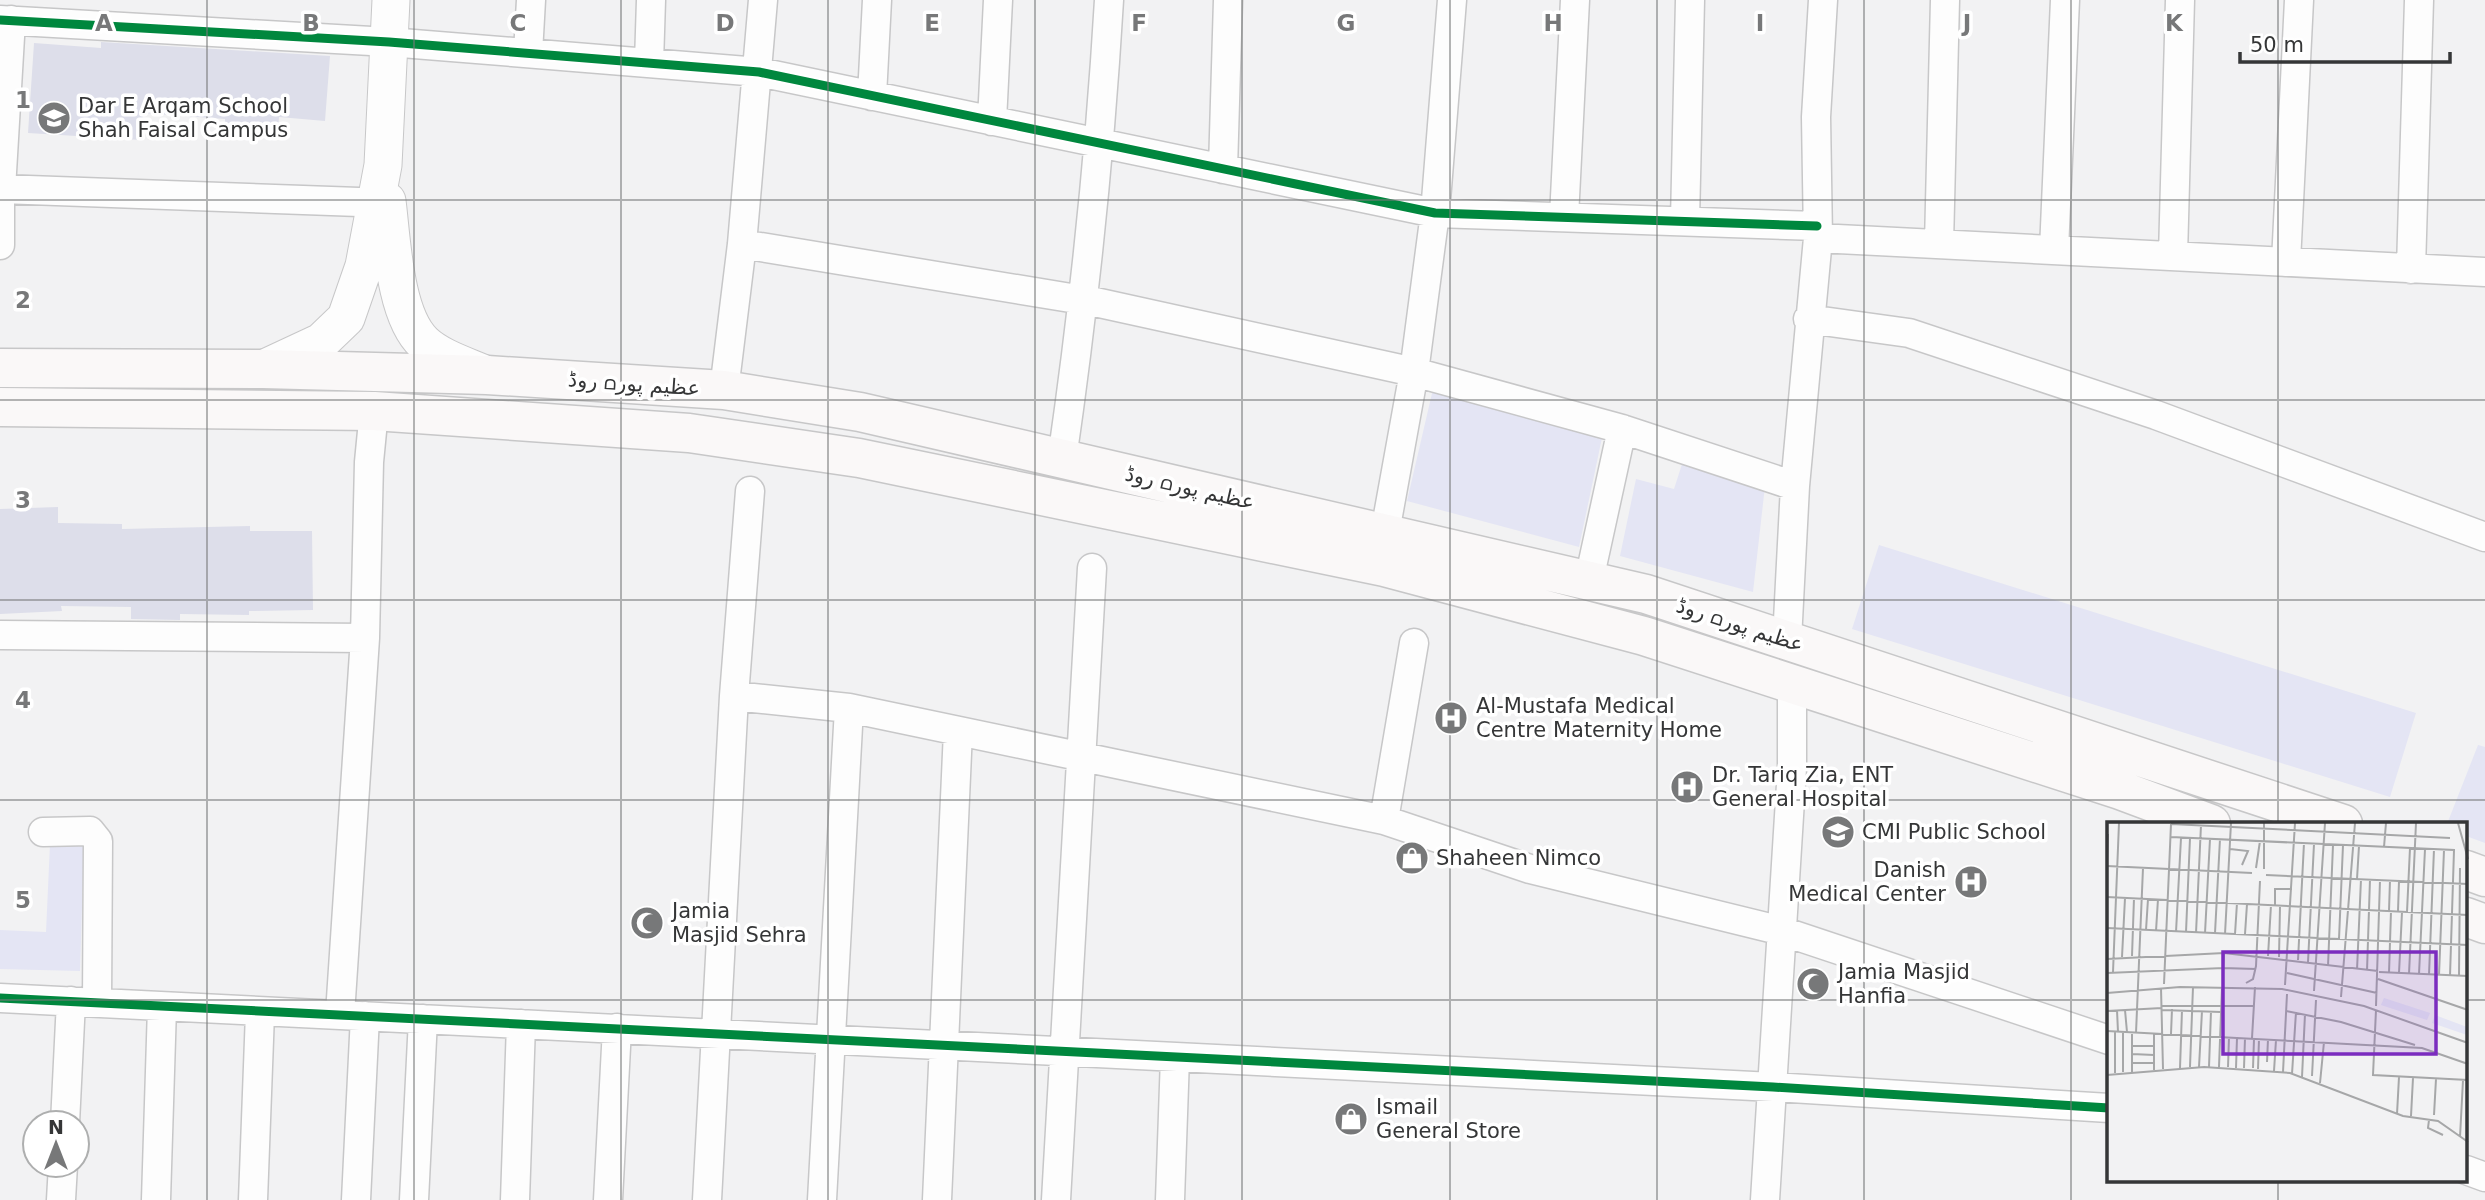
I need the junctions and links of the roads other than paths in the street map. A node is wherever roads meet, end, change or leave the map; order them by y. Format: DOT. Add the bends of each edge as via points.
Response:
graph roads {
  1 [pos="391,0"];
  2 [pos="531,0"];
  3 [pos="651,0"];
  4 [pos="764,0"];
  5 [pos="877,0"];
  6 [pos="998,0"];
  7 [pos="1109,0"];
  8 [pos="1228,0"];
  9 [pos="1452,0"];
  10 [pos="1575,0"];
  11 [pos="1690,0"];
  12 [pos="1823,0"];
  13 [pos="1945,0"];
  14 [pos="2065,0"];
  15 [pos="2180,0"];
  16 [pos="2299,0"];
  17 [pos="2419,0"];
  18 [pos="5,20"];
  19 [pos="389,42"];
  20 [pos="528,53"];
  21 [pos="649,63"];
  22 [pos="759,72"];
  23 [pos="872,96"];
  24 [pos="992,121"];
  25 [pos="1101,144"];
  26 [pos="1223,169"];
  27 [pos="1,189"];
  28 [pos="382,203"];
  29 [pos="1435,213"];
  30 [pos="1564,217"];
  31 [pos="1685,221"];
  32 [pos="1818,232"];
  33 [pos="742,244"];
  34 [pos="1939,244"];
  35 [pos="0,245"];
  36 [pos="2054,250"];
  37 [pos="2173,256"];
  38 [pos="2286,262"];
  39 [pos="2411,269"];
  40 [pos="2485,272"];
  41 [pos="1085,300"];
  42 [pos="1808,318"];
  43 [pos="0,368"];
  44 [pos="263,369"];
  45 [pos="1414,372"];
  46 [pos="487,375"];
  47 [pos="724,390"];
  48 [pos="0,407"];
  49 [pos="374,411"];
  50 [pos="1622,429"];
  51 [pos="1062,459"];
  52 [pos="1795,486"];
  53 [pos="750,491"];
  54 [pos="1385,532"];
  55 [pos="2485,537"];
  56 [pos="1092,568"];
  57 [pos="1589,580"];
  58 [pos="0,635"];
  59 [pos="365,638"];
  60 [pos="1787,640"];
  61 [pos="1414,643"];
  62 [pos="1792,682"];
  63 [pos="734,696"];
  64 [pos="849,708"];
  65 [pos="958,731"];
  66 [pos="2136,756"];
  67 [pos="1083,758"];
  68 [pos="2120,790"];
  69 [pos="1384,820"];
  70 [pos="2206,822"];
  71 [pos="2337,822"];
  72 [pos="43,832"];
  73 [pos="2468,871"];
  74 [pos="2485,877"];
  75 [pos="2468,918"];
  76 [pos="2485,924"];
  77 [pos="1782,931"];
  78 [pos="0,998"];
  79 [pos="84,1001"];
  80 [pos="162,1007"];
  81 [pos="260,1013"];
  82 [pos="353,1015"];
  83 [pos="423,1019"];
  84 [pos="521,1024"];
  85 [pos="617,1028"];
  86 [pos="717,1034"];
  87 [pos="2107,1039"];
  88 [pos="829,1042"];
  89 [pos="943,1045"];
  90 [pos="1063,1052"];
  91 [pos="1175,1057"];
  92 [pos="1773,1087"];
  93 [pos="2107,1108"];
  94 [pos="67,1109"];
  95 [pos="2468,1171"];
  96 [pos="2485,1177"];
  97 [pos="62,1179"];
  98 [pos="61,1200"];
  99 [pos="156,1200"];
  100 [pos="253,1200"];
  101 [pos="356,1200"];
  102 [pos="414,1200"];
  103 [pos="515,1200"];
  104 [pos="608,1200"];
  105 [pos="707,1200"];
  106 [pos="821,1200"];
  107 [pos="937,1200"];
  108 [pos="1056,1200"];
  109 [pos="1170,1200"];
  110 [pos="1765,1200"];
  1 -- 19 [label="street"];
  2 -- 20 [label="street"];
  3 -- 21 [label="street"];
  4 -- 22 [label="street"];
  5 -- 23 [label="street"];
  6 -- 24 [label="street"];
  7 -- 25 [label="street"];
  8 -- 26 [label="street"];
  9 -- 29 [label="street"];
  10 -- 30 [label="street"];
  11 -- 31 [label="street"];
  12 -- 32 [label="street" via="1816,117"];
  13 -- 34 [label="street"];
  14 -- 36 [label="street"];
  15 -- 37 [label="street"];
  16 -- 38 [label="street"];
  17 -- 39 [label="street"];
  18 -- 19 [label="street"];
  18 -- 27 [label="street"];
  19 -- 20 [label="street"];
  19 -- 28 [label="street"];
  20 -- 21 [label="street"];
  21 -- 22 [label="street"];
  22 -- 23 [label="street"];
  22 -- 33 [label="street"];
  23 -- 24 [label="street"];
  24 -- 25 [label="street"];
  25 -- 26 [label="street"];
  25 -- 41 [label="street"];
  26 -- 29 [label="street"];
  27 -- 28 [label="street"];
  27 -- 35 [label="street"];
  28 -- 44 [label="street" via="346,318 321,342"];
  28 -- 46 [label="street" via="408,320 423,342"];
  29 -- 30 [label="street"];
  29 -- 45 [label="street"];
  30 -- 31 [label="street"];
  31 -- 32 [label="street"];
  32 -- 34 [label="street"];
  32 -- 42 [label="street"];
  33 -- 41 [label="street"];
  33 -- 47 [label="street"];
  34 -- 36 [label="street"];
  36 -- 37 [label="street"];
  37 -- 38 [label="street"];
  38 -- 39 [label="street"];
  39 -- 40 [label="street"];
  41 -- 45 [label="street"];
  41 -- 51 [label="street"];
  42 -- 52 [label="street"];
  42 -- 55 [label="street" via="1909,333 2156,415"];
  43 -- 44 [label="main road, عظیم پورہ روڈ"];
  44 -- 46 [label="main road, عظیم پورہ روڈ"];
  45 -- 50 [label="street"];
  45 -- 54 [label="street"];
  46 -- 47 [label="main road, عظیم پورہ روڈ"];
  47 -- 51 [label="main road, عظیم پورہ روڈ" via="860,412"];
  48 -- 49 [label="main road, عظیم پورہ روڈ"];
  49 -- 59 [label="street"];
  49 -- 62 [label="main road, عظیم پورہ روڈ" via="689,433 859,458 1384,567 1644,636"];
  50 -- 52 [label="street"];
  50 -- 57 [label="street"];
  51 -- 54 [label="main road, عظیم پورہ روڈ"];
  52 -- 60 [label="street"];
  53 -- 63 [label="street"];
  54 -- 57 [label="main road, عظیم پورہ روڈ"];
  56 -- 67 [label="street"];
  57 -- 60 [label="main road, عظیم پورہ روڈ"];
  58 -- 59 [label="street"];
  59 -- 82 [label="street"];
  60 -- 66 [label="main road, عظیم پورہ روڈ"];
  61 -- 69 [label="street"];
  62 -- 68 [label="main road, عظیم پورہ روڈ"];
  62 -- 77 [label="street"];
  63 -- 64 [label="street"];
  63 -- 86 [label="street"];
  64 -- 65 [label="street"];
  64 -- 88 [label="street"];
  65 -- 67 [label="street"];
  65 -- 89 [label="street"];
  66 -- 68 [label="main road"];
  66 -- 71 [label="main road, عظیم پورہ روڈ"];
  67 -- 69 [label="street"];
  67 -- 90 [label="street"];
  68 -- 70 [label="main road, عظیم پورہ روڈ"];
  69 -- 77 [label="street" via="1530,869"];
  72 -- 79 [label="street" via="90,831 98,841"];
  73 -- 74 [label="main road"];
  75 -- 76 [label="main road"];
  77 -- 87 [label="street"];
  77 -- 92 [label="street"];
  78 -- 79 [label="street"];
  79 -- 80 [label="street"];
  79 -- 94 [label="street"];
  80 -- 81 [label="street"];
  80 -- 99 [label="street"];
  81 -- 82 [label="street"];
  81 -- 100 [label="street"];
  82 -- 83 [label="street"];
  82 -- 101 [label="street"];
  83 -- 84 [label="street"];
  83 -- 102 [label="street"];
  84 -- 85 [label="street"];
  84 -- 103 [label="street"];
  85 -- 86 [label="street"];
  85 -- 104 [label="street"];
  86 -- 88 [label="street"];
  86 -- 105 [label="street"];
  88 -- 89 [label="street"];
  88 -- 106 [label="street"];
  89 -- 90 [label="street"];
  89 -- 107 [label="street"];
  90 -- 91 [label="street"];
  90 -- 108 [label="street"];
  91 -- 92 [label="street"];
  91 -- 109 [label="street"];
  92 -- 93 [label="street"];
  92 -- 110 [label="street"];
  95 -- 96 [label="street"];
  97 -- 98 [label="street"];
}
